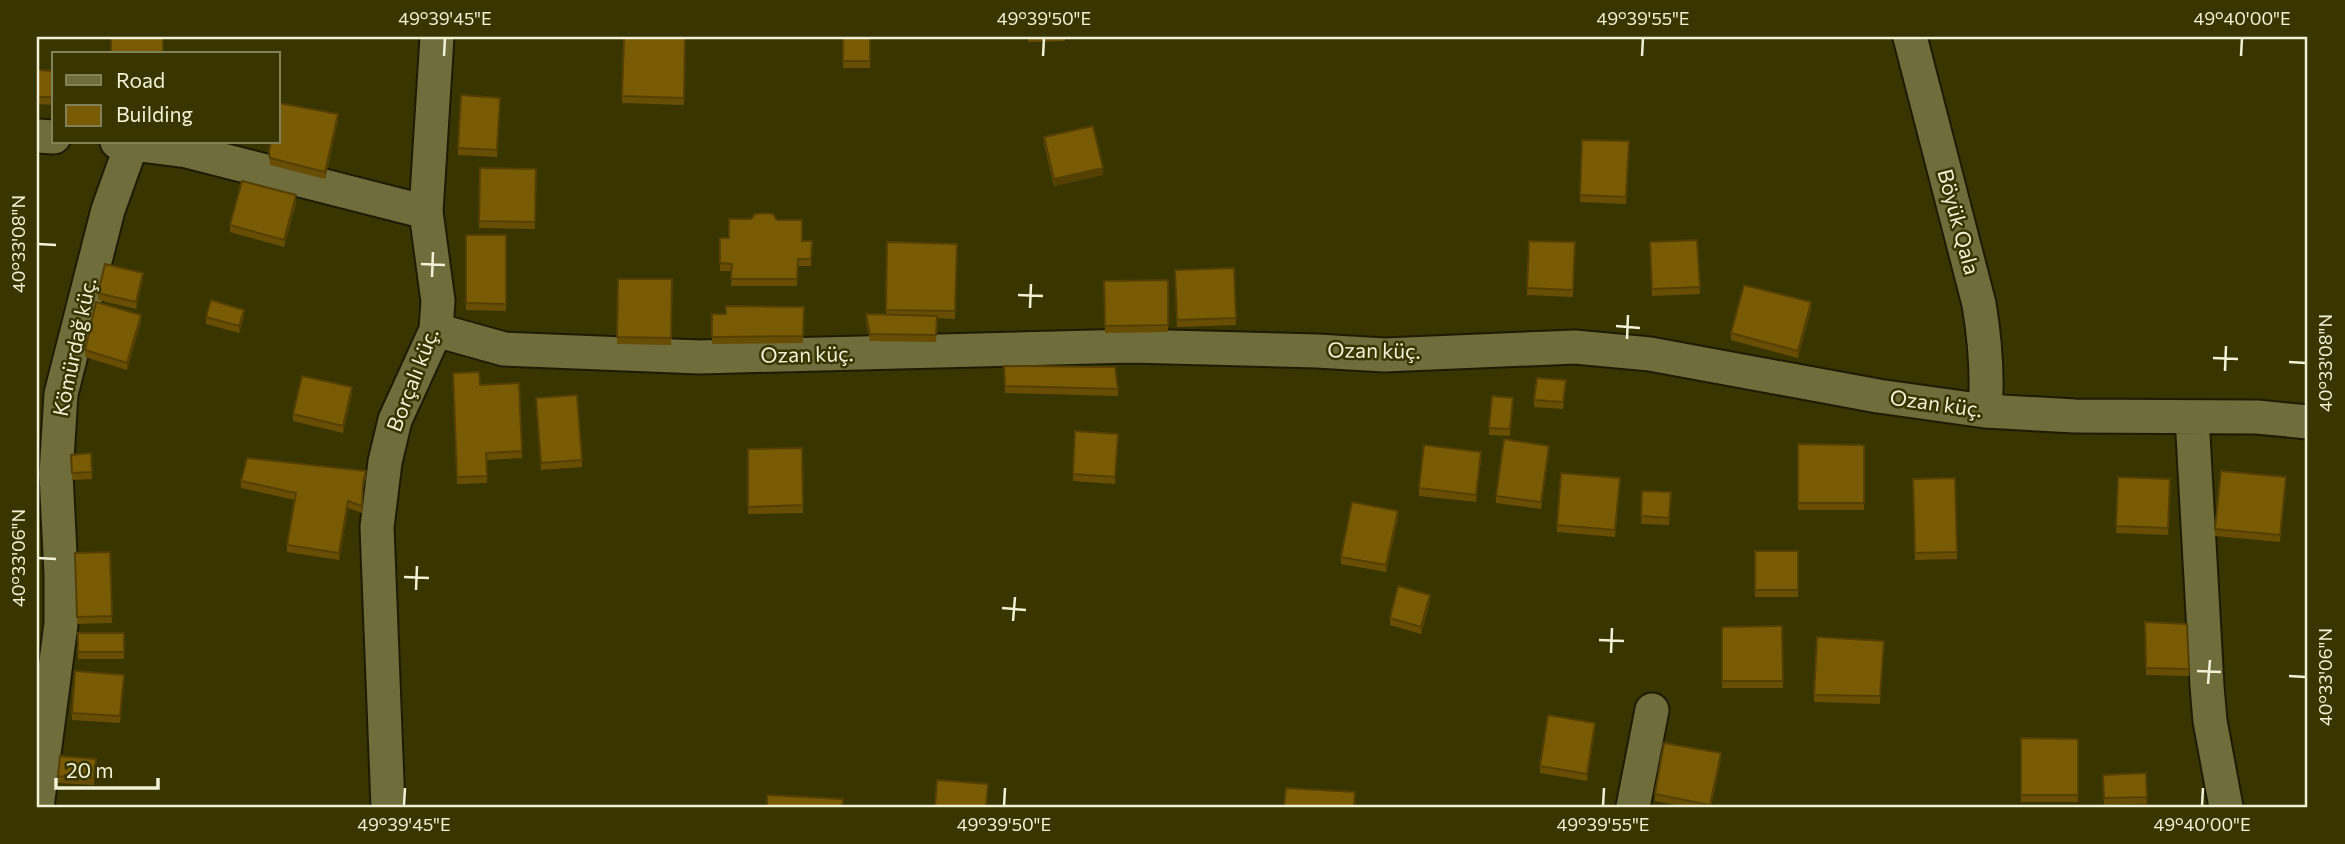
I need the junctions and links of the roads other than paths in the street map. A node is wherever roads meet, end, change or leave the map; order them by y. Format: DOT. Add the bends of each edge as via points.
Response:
graph roads {
  1 [pos="437,37"];
  2 [pos="1910,37"];
  3 [pos="124,144"];
  4 [pos="139,144"];
  5 [pos="426,212"];
  6 [pos="436,330"];
  7 [pos="1985,411"];
  8 [pos="2192,417"];
  9 [pos="2308,422"];
  10 [pos="1652,710"];
  11 [pos="37,807"];
  12 [pos="388,807"];
  13 [pos="1633,807"];
  14 [pos="2226,807"];
  1 -- 5 [label="street, Borçalı küç."];
  2 -- 7 [label="street, Böyük Qala" via="1979,304 1986,348"];
  3 -- 11 [label="street, Kömürdağ küç." via="61,394 55,474 61,624"];
  4 -- 5 [label="street" via="187,151"];
  5 -- 6 [label="street, Borçalı küç." via="438,301"];
  6 -- 7 [label="street, Ozan küç." via="504,349 699,357 1132,346 1384,355 1575,347 1650,354"];
  6 -- 12 [label="street, Borçalı küç." via="395,420 377,527"];
  7 -- 8 [label="street, Ozan küç."];
  8 -- 9 [label="street, Ozan küç."];
  8 -- 14 [label="street" via="2210,721"];
  10 -- 13 [label="street"];
}
